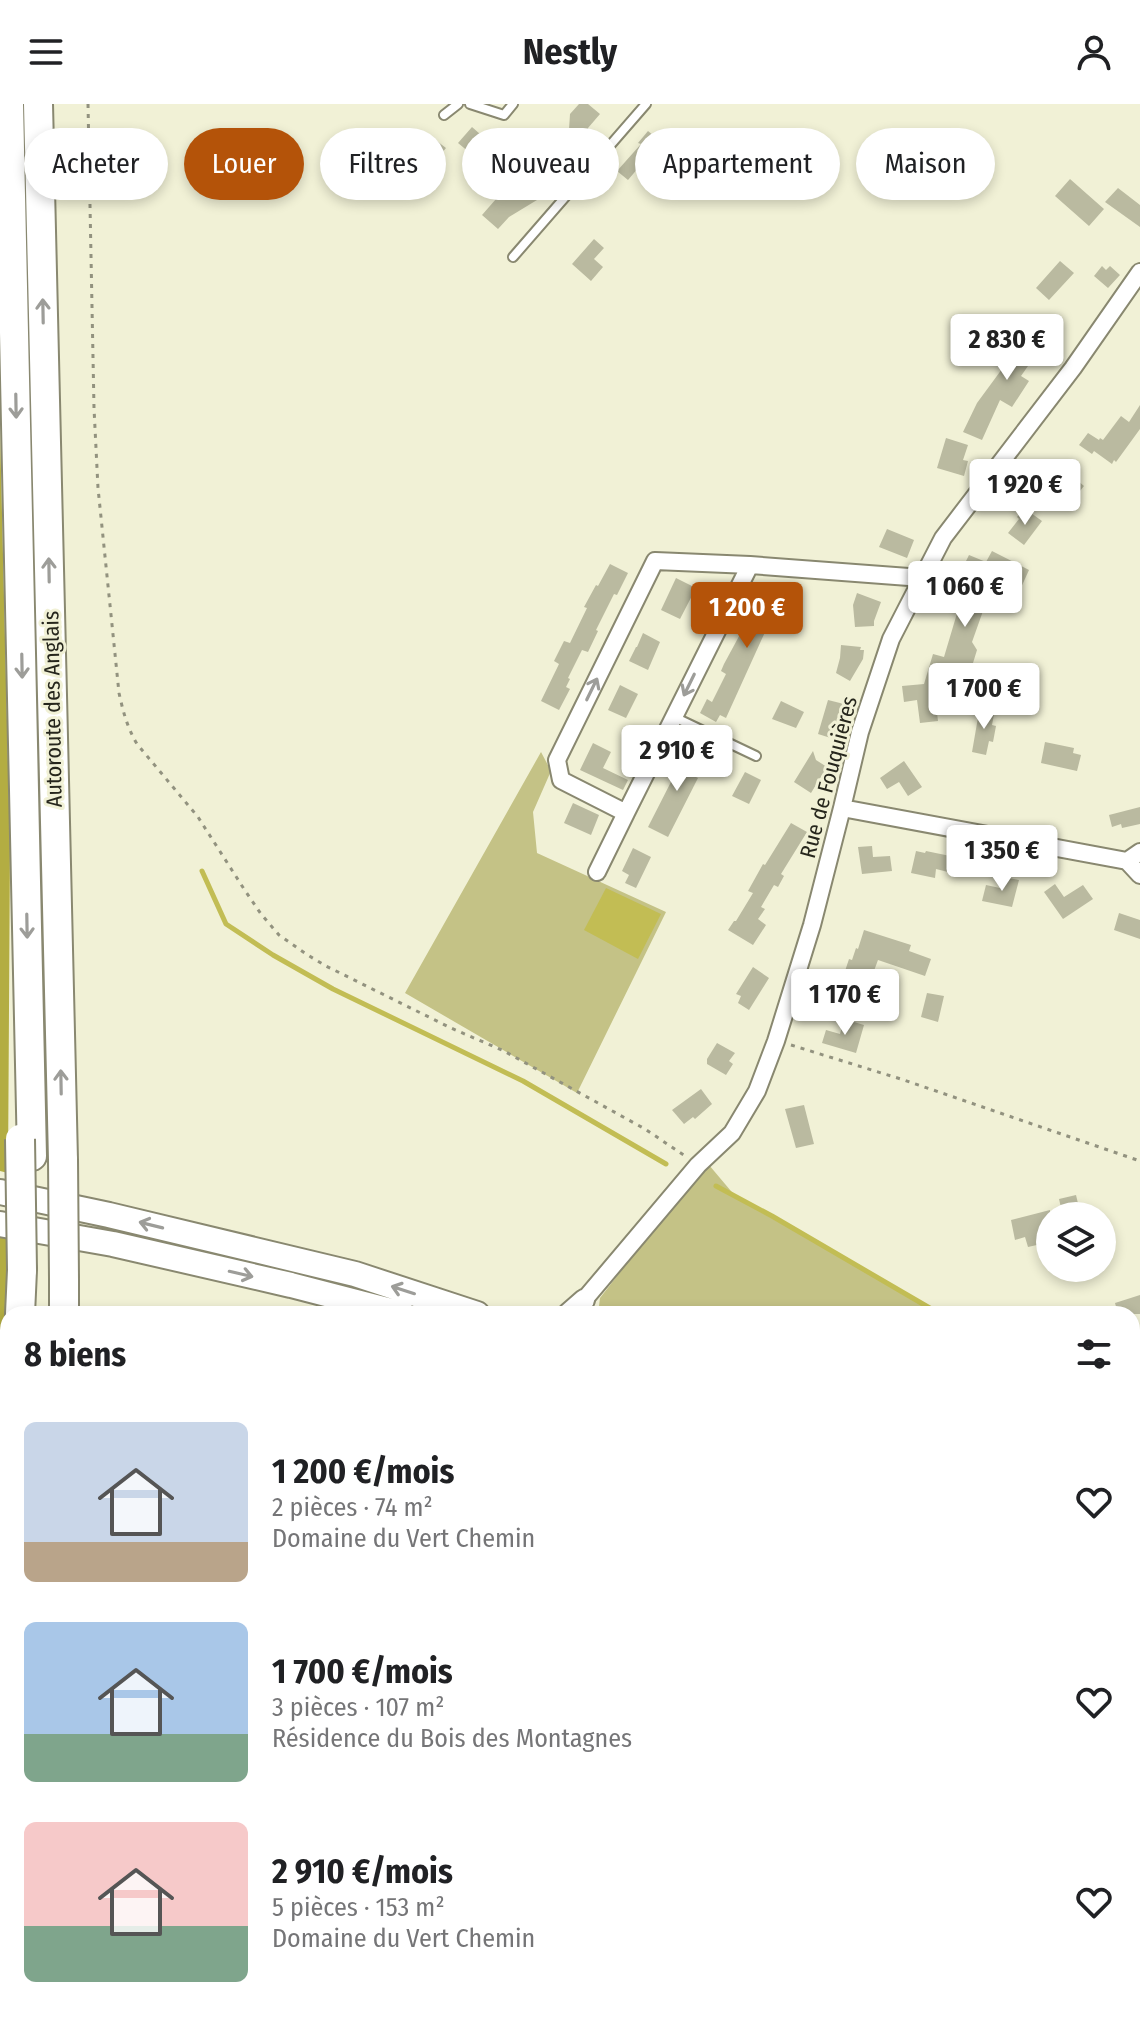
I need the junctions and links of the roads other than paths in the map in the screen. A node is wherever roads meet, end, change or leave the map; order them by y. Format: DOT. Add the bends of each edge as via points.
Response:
graph roads {
  1 [pos="9,104"];
  2 [pos="38,104"];
  3 [pos="458,104"];
  4 [pos="470,104"];
  5 [pos="513,104"];
  6 [pos="646,104"];
  7 [pos="444,115"];
  8 [pos="513,257"];
  9 [pos="1140,272"];
  10 [pos="750,565"];
  11 [pos="922,578"];
  12 [pos="673,717"];
  13 [pos="756,756"];
  14 [pos="842,808"];
  15 [pos="626,813"];
  16 [pos="1133,856"];
  17 [pos="597,872"];
  18 [pos="1140,875"];
  19 [pos="0,1192"];
  20 [pos="0,1224"];
  21 [pos="28,1272"];
  22 [pos="22,1306"];
  23 [pos="34,1306"];
  24 [pos="64,1306"];
  25 [pos="372,1306"];
  26 [pos="453,1306"];
  27 [pos="586,1306"];
  1 -- 21 [label="highway, Autoroute des Anglais, one-way"];
  24 -- 2 [label="highway, Autoroute des Anglais, one-way, bridge"];
  3 -- 7 [label="lane"];
  4 -- 5 [label="lane" via="504,115"];
  6 -- 8 [label="lane"];
  9 -- 11 [label="street, Rue de Fouquières" via="943,538"];
  10 -- 11 [label="street"];
  10 -- 12 [label="street, one-way"];
  15 -- 10 [label="street, one-way" via="561,780 557,760 655,561"];
  11 -- 14 [label="street, Rue de Fouquières" via="891,639"];
  12 -- 13 [label="lane"];
  12 -- 15 [label="street"];
  14 -- 16 [label="street"];
  14 -- 27 [label="street, Rue de Fouquières" via="812,925 757,1091 732,1133 698,1165"];
  15 -- 17 [label="street"];
  16 -- 18 [label="street"];
  26 -- 19 [label="main road, one-way" via="355,1274"];
  20 -- 25 [label="main road, one-way" via="113,1244"];
  21 -- 22 [label="highway"];
  21 -- 23 [label="highway, Autoroute des Anglais"];
}
